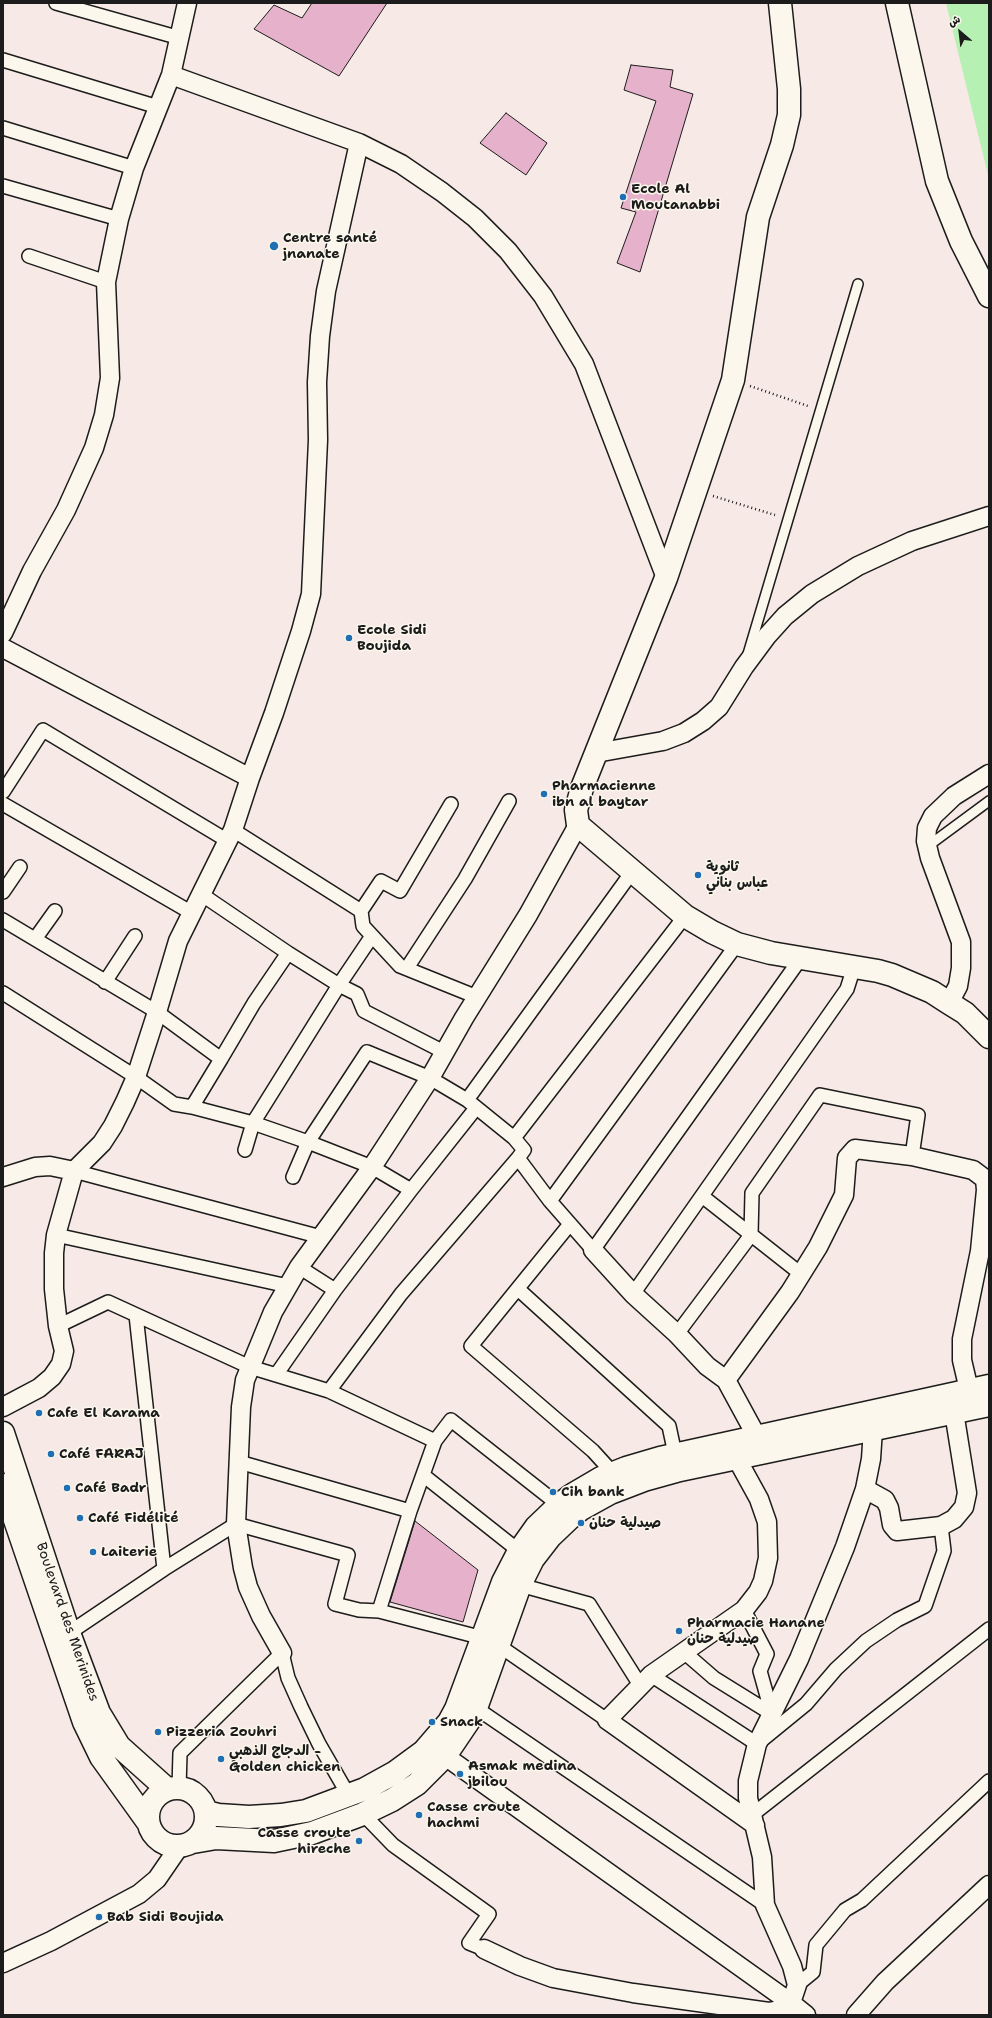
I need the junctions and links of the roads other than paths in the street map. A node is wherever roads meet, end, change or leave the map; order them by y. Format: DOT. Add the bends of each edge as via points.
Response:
graph roads {
  1 [pos="56,3"];
  2 [pos="186,3"];
  3 [pos="780,3"];
  4 [pos="897,3"];
  5 [pos="180,38"];
  6 [pos="3,60"];
  7 [pos="171,75"];
  8 [pos="158,107"];
  9 [pos="3,128"];
  10 [pos="359,143"];
  11 [pos="134,168"];
  12 [pos="3,186"];
  13 [pos="119,219"];
  14 [pos="29,256"];
  15 [pos="106,282"];
  16 [pos="858,284"];
  17 [pos="989,296"];
  18 [pos="989,516"];
  19 [pos="666,578"];
  20 [pos="3,633"];
  21 [pos="3,648"];
  22 [pos="744,667"];
  23 [pos="596,753"];
  24 [pos="989,774"];
  25 [pos="250,778"];
  26 [pos="3,792"];
  27 [pos="508,800"];
  28 [pos="989,801"];
  29 [pos="3,804"];
  30 [pos="451,804"];
  31 [pos="578,825"];
  32 [pos="230,835"];
  33 [pos="928,846"];
  34 [pos="20,867"];
  35 [pos="632,872"];
  36 [pos="3,892"];
  37 [pos="201,894"];
  38 [pos="55,911"];
  39 [pos="361,911"];
  40 [pos="192,913"];
  41 [pos="685,916"];
  42 [pos="3,920"];
  43 [pos="135,936"];
  44 [pos="372,936"];
  45 [pos="35,939"];
  46 [pos="738,944"];
  47 [pos="288,953"];
  48 [pos="801,958"];
  49 [pos="854,967"];
  50 [pos="407,968"];
  51 [pos="105,982"];
  52 [pos="339,985"];
  53 [pos="3,994"];
  54 [pos="476,997"];
  55 [pos="949,1003"];
  56 [pos="157,1012"];
  57 [pos="989,1037"];
  58 [pos="446,1053"];
  59 [pos="221,1059"];
  60 [pos="136,1077"];
  61 [pos="430,1078"];
  62 [pos="471,1104"];
  63 [pos="192,1107"];
  64 [pos="253,1123"];
  65 [pos="514,1138"];
  66 [pos="308,1142"];
  67 [pos="245,1150"];
  68 [pos="912,1156"];
  69 [pos="518,1158"];
  70 [pos="372,1167"];
  71 [pos="74,1171"];
  72 [pos="3,1177"];
  73 [pos="294,1177"];
  74 [pos="411,1190"];
  75 [pos="702,1196"];
  76 [pos="550,1201"];
  77 [pos="570,1224"];
  78 [pos="751,1234"];
  79 [pos="56,1235"];
  80 [pos="321,1237"];
  81 [pos="593,1250"];
  82 [pos="299,1267"];
  83 [pos="801,1274"];
  84 [pos="288,1286"];
  85 [pos="518,1289"];
  86 [pos="335,1290"];
  87 [pos="633,1294"];
  88 [pos="136,1315"];
  89 [pos="58,1326"];
  90 [pos="676,1334"];
  91 [pos="250,1367"];
  92 [pos="276,1375"];
  93 [pos="726,1380"];
  94 [pos="979,1388"];
  95 [pos="329,1391"];
  96 [pos="989,1405"];
  97 [pos="3,1407"];
  98 [pos="954,1412"];
  99 [pos="873,1429"];
  100 [pos="3,1433"];
  101 [pos="757,1437"];
  102 [pos="435,1441"];
  103 [pos="675,1454"];
  104 [pos="738,1459"];
  105 [pos="239,1462"];
  106 [pos="613,1473"];
  107 [pos="422,1475"];
  108 [pos="3,1485"];
  109 [pos="865,1489"];
  110 [pos="559,1504"];
  111 [pos="410,1511"];
  112 [pos="236,1524"];
  113 [pos="941,1526"];
  114 [pos="519,1551"];
  115 [pos="164,1569"];
  116 [pos="520,1585"];
  117 [pos="744,1610"];
  118 [pos="379,1611"];
  119 [pos="989,1630"];
  120 [pos="69,1633"];
  121 [pos="491,1641"];
  122 [pos="684,1652"];
  123 [pos="282,1653"];
  124 [pos="646,1680"];
  125 [pos="476,1708"];
  126 [pos="772,1714"];
  127 [pos="607,1720"];
  128 [pos="758,1744"];
  129 [pos="445,1756"];
  130 [pos="989,1781"];
  131 [pos="173,1789"];
  132 [pos="349,1796"];
  133 [pos="206,1812"];
  134 [pos="363,1814"];
  135 [pos="147,1820"];
  136 [pos="754,1820"];
  137 [pos="186,1844"];
  138 [pos="989,1885"];
  139 [pos="765,1905"];
  140 [pos="484,1949"];
  141 [pos="3,1963"];
  142 [pos="797,1985"];
  143 [pos="791,2003"];
  144 [pos="806,2015"];
  145 [pos="856,2015"];
  1 -- 5 [label="street"];
  2 -- 5 [label="street"];
  3 -- 19 [label="main road" via="789,89 789,115 782,145 758,217 733,380"];
  4 -- 17 [label="main road" via="937,181 960,241"];
  5 -- 7 [label="street"];
  6 -- 8 [label="street"];
  7 -- 8 [label="street"];
  7 -- 10 [label="street"];
  8 -- 11 [label="street"];
  9 -- 11 [label="street"];
  10 -- 19 [label="street" via="401,164 469,214 508,251 543,296 584,364"];
  10 -- 25 [label="street" via="326,290 320,336 311,594 274,713"];
  11 -- 13 [label="street"];
  12 -- 13 [label="street"];
  13 -- 15 [label="street"];
  14 -- 15 [label="street"];
  15 -- 20 [label="street" via="110,378 104,415 94,448 66,510 32,571"];
  16 -- 22 [label="lane"];
  18 -- 22 [label="street" via="912,541 858,566 812,594 785,616"];
  19 -- 23 [label="main road"];
  21 -- 25 [label="street"];
  22 -- 23 [label="street" via="719,707 684,733 663,741"];
  23 -- 31 [label="main road" via="576,810"];
  24 -- 33 [label="street" via="954,796 933,816 927,828"];
  25 -- 32 [label="street"];
  26 -- 32 [label="street" via="43,730"];
  27 -- 50 [label="street" via="466,879"];
  28 -- 33 [label="lane"];
  29 -- 40 [label="street"];
  30 -- 39 [label="street" via="400,890 381,881"];
  31 -- 35 [label="main road"];
  31 -- 54 [label="street" via="528,915"];
  32 -- 37 [label="street"];
  32 -- 39 [label="street"];
  33 -- 55 [label="street" via="961,942 959,980"];
  34 -- 36 [label="street"];
  35 -- 41 [label="main road"];
  35 -- 62 [label="street"];
  37 -- 40 [label="street"];
  37 -- 47 [label="street"];
  38 -- 45 [label="street"];
  39 -- 44 [label="street" via="363,926"];
  40 -- 56 [label="street" via="178,941"];
  41 -- 46 [label="main road"];
  41 -- 65 [label="street"];
  42 -- 45 [label="street"];
  43 -- 51 [label="street"];
  44 -- 50 [label="street" via="400,966"];
  44 -- 52 [label="street"];
  45 -- 51 [label="street"];
  46 -- 48 [label="main road"];
  46 -- 76 [label="street"];
  47 -- 52 [label="street"];
  47 -- 59 [label="street"];
  48 -- 49 [label="main road"];
  48 -- 81 [label="street"];
  49 -- 55 [label="main road" via="892,975 932,992"];
  49 -- 75 [label="street" via="847,989"];
  50 -- 54 [label="street"];
  51 -- 56 [label="street"];
  52 -- 58 [label="street" via="357,994 364,1011"];
  52 -- 64 [label="street"];
  53 -- 60 [label="street"];
  54 -- 58 [label="street"];
  55 -- 57 [label="main road" via="965,1013"];
  56 -- 59 [label="street"];
  56 -- 60 [label="street"];
  58 -- 61 [label="street"];
  59 -- 63 [label="street"];
  60 -- 63 [label="street" via="174,1104"];
  60 -- 71 [label="street" via="102,1143"];
  61 -- 62 [label="street"];
  61 -- 66 [label="street" via="368,1052"];
  61 -- 70 [label="street"];
  62 -- 65 [label="street"];
  62 -- 74 [label="street"];
  63 -- 64 [label="street"];
  64 -- 66 [label="street"];
  64 -- 67 [label="street"];
  65 -- 69 [label="street" via="524,1150"];
  66 -- 70 [label="street"];
  66 -- 73 [label="street"];
  68 -- 78 [label="street" via="918,1115 820,1095 752,1193"];
  68 -- 83 [label="street" via="855,1149 850,1153 847,1158 844,1195 818,1247"];
  68 -- 94 [label="street" via="972,1170 985,1179 980,1251 962,1339 962,1360"];
  69 -- 76 [label="street"];
  69 -- 95 [label="street" via="401,1294"];
  70 -- 74 [label="street"];
  70 -- 80 [label="street"];
  71 -- 72 [label="street" via="50,1166 35,1167"];
  71 -- 79 [label="street"];
  71 -- 80 [label="street"];
  74 -- 86 [label="street"];
  75 -- 78 [label="street"];
  75 -- 87 [label="street"];
  76 -- 77 [label="street"];
  77 -- 81 [label="street"];
  77 -- 85 [label="street"];
  78 -- 83 [label="street"];
  78 -- 90 [label="street"];
  79 -- 84 [label="street"];
  79 -- 89 [label="street" via="53,1272"];
  80 -- 82 [label="street"];
  81 -- 87 [label="street"];
  82 -- 84 [label="street"];
  82 -- 86 [label="street"];
  83 -- 93 [label="street"];
  84 -- 91 [label="street" via="273,1312"];
  85 -- 103 [label="street" via="670,1426"];
  85 -- 106 [label="street" via="471,1346 593,1451"];
  86 -- 92 [label="street"];
  87 -- 90 [label="street"];
  88 -- 89 [label="street" via="108,1302"];
  88 -- 91 [label="street"];
  88 -- 115 [label="street"];
  89 -- 97 [label="street" via="64,1351 61,1364 52,1377 39,1388"];
  90 -- 93 [label="street" via="707,1366"];
  91 -- 92 [label="street"];
  91 -- 105 [label="street" via="245,1380 241,1407"];
  92 -- 95 [label="street"];
  93 -- 101 [label="street"];
  94 -- 101 [label="main road"];
  95 -- 102 [label="street"];
  96 -- 98 [label="main road"];
  98 -- 99 [label="main road"];
  98 -- 113 [label="street" via="966,1485 966,1500 960,1514 948,1524"];
  99 -- 104 [label="main road"];
  99 -- 109 [label="street"];
  100 -- 120 [label="main road, Boulevard des Merinides"];
  101 -- 103 [label="main road"];
  102 -- 107 [label="street"];
  102 -- 110 [label="street" via="451,1420"];
  103 -- 106 [label="main road"];
  104 -- 116 [label="main road" via="644,1480 610,1493 582,1509 550,1537 533,1559"];
  104 -- 117 [label="street" via="759,1499 767,1522 768,1534 768,1558 763,1581"];
  105 -- 111 [label="street"];
  105 -- 112 [label="street"];
  106 -- 110 [label="main road"];
  107 -- 111 [label="street"];
  107 -- 114 [label="street"];
  108 -- 135 [label="main road, Boulevard des Merinides" via="84,1722 102,1757"];
  109 -- 113 [label="street" via="885,1500 892,1525 897,1531"];
  109 -- 126 [label="street" via="823,1603"];
  110 -- 114 [label="main road" via="536,1527"];
  111 -- 118 [label="street"];
  112 -- 115 [label="street"];
  112 -- 118 [label="street" via="348,1555 335,1604 359,1610"];
  112 -- 123 [label="street" via="248,1587 260,1616"];
  113 -- 128 [label="street" via="944,1551 925,1606 897,1620 866,1641 836,1669 806,1704"];
  114 -- 121 [label="main road" via="503,1582"];
  115 -- 120 [label="street"];
  116 -- 121 [label="main road"];
  116 -- 124 [label="street" via="589,1604"];
  117 -- 122 [label="street"];
  117 -- 126 [label="street" via="768,1654 760,1672"];
  118 -- 121 [label="street"];
  119 -- 136 [label="street"];
  120 -- 131 [label="main road, Boulevard des Merinides" via="99,1713 119,1746"];
  121 -- 125 [label="main road"];
  121 -- 127 [label="street"];
  121 -- 132 [label="main road" via="449,1722 432,1744 394,1773"];
  122 -- 124 [label="street"];
  122 -- 126 [label="street" via="714,1678"];
  123 -- 131 [label="street" via="180,1753"];
  123 -- 132 [label="street" via="288,1678 301,1707"];
  124 -- 127 [label="street"];
  124 -- 128 [label="street"];
  125 -- 129 [label="main road"];
  125 -- 139 [label="street"];
  126 -- 128 [label="street"];
  127 -- 136 [label="street"];
  128 -- 136 [label="street" via="749,1772 747,1790"];
  129 -- 134 [label="main road" via="416,1784 392,1800"];
  129 -- 143 [label="street"];
  130 -- 142 [label="street" via="862,1900 845,1910 816,1944 813,1972"];
  131 -- 133 [label="main road" via="188,1790 197,1795"];
  131 -- 135 [label="main road" via="158,1794 148,1811"];
  132 -- 133 [label="main road" via="295,1814 249,1817"];
  133 -- 137 [label="main road" via="202,1834"];
  134 -- 137 [label="main road" via="328,1829 285,1839 263,1841 216,1838"];
  134 -- 140 [label="street" via="392,1845 489,1914 469,1943"];
  135 -- 137 [label="main road" via="150,1831 158,1840 168,1846"];
  136 -- 139 [label="street" via="762,1857"];
  137 -- 141 [label="street" via="157,1879 139,1894 51,1941"];
  138 -- 145 [label="street" via="885,1982"];
  139 -- 142 [label="street" via="792,1966"];
  140 -- 143 [label="street" via="553,1978 633,1993 770,2012 784,2009"];
  142 -- 143 [label="street"];
  143 -- 144 [label="street"];
}
